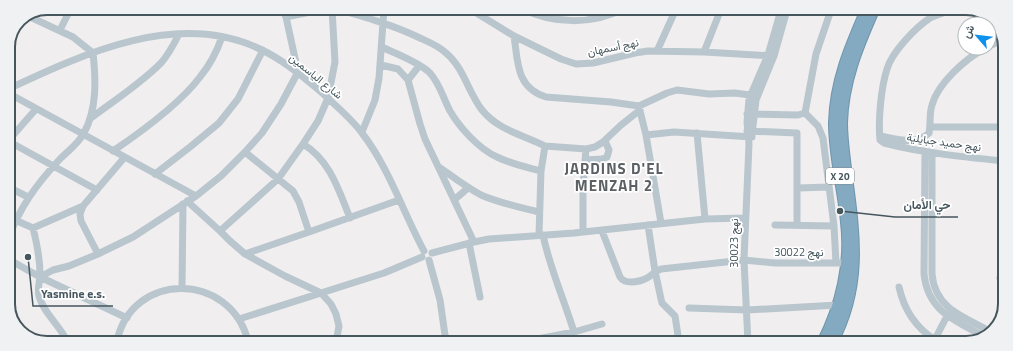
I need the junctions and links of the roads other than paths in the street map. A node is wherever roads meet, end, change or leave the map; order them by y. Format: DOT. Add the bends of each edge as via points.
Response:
graph roads {
  1 [pos="68,15"];
  2 [pos="296,15"];
  3 [pos="332,15"];
  4 [pos="357,15"];
  5 [pos="383,15"];
  6 [pos="481,15"];
  7 [pos="542,15"];
  8 [pos="608,15"];
  9 [pos="673,15"];
  10 [pos="719,15"];
  11 [pos="780,15"];
  12 [pos="785,15"];
  13 [pos="829,15"];
  14 [pos="864,15"];
  15 [pos="872,15"];
  16 [pos="930,15"];
  17 [pos="286,17"];
  18 [pos="33,18"];
  19 [pos="382,22"];
  20 [pos="60,30"];
  21 [pos="179,34"];
  22 [pos="514,36"];
  23 [pos="222,37"];
  24 [pos="382,47"];
  25 [pos="263,50"];
  26 [pos="657,51"];
  27 [pos="94,52"];
  28 [pos="704,52"];
  29 [pos="771,56"];
  30 [pos="975,56"];
  31 [pos="381,65"];
  32 [pos="420,66"];
  33 [pos="298,72"];
  34 [pos="408,80"];
  35 [pos="15,85"];
  36 [pos="754,95"];
  37 [pos="15,97"];
  38 [pos="328,98"];
  39 [pos="36,108"];
  40 [pos="639,108"];
  41 [pos="805,112"];
  42 [pos="750,115"];
  43 [pos="91,118"];
  44 [pos="930,127"];
  45 [pos="998,127"];
  46 [pos="362,132"];
  47 [pos="15,133"];
  48 [pos="697,133"];
  49 [pos="84,135"];
  50 [pos="646,135"];
  51 [pos="749,136"];
  52 [pos="880,139"];
  53 [pos="605,141"];
  54 [pos="303,144"];
  55 [pos="15,145"];
  56 [pos="545,146"];
  57 [pos="586,149"];
  58 [pos="113,151"];
  59 [pos="245,152"];
  60 [pos="929,152"];
  61 [pos="124,158"];
  62 [pos="585,160"];
  63 [pos="998,160"];
  64 [pos="54,166"];
  65 [pos="439,167"];
  66 [pos="541,171"];
  67 [pos="154,174"];
  68 [pos="278,179"];
  69 [pos="828,187"];
  70 [pos="468,188"];
  71 [pos="798,188"];
  72 [pos="15,190"];
  73 [pos="97,190"];
  74 [pos="196,196"];
  75 [pos="28,197"];
  76 [pos="399,200"];
  77 [pos="454,200"];
  78 [pos="185,202"];
  79 [pos="83,206"];
  80 [pos="539,212"];
  81 [pos="350,218"];
  82 [pos="745,218"];
  83 [pos="705,219"];
  84 [pos="15,220"];
  85 [pos="661,223"];
  86 [pos="648,224"];
  87 [pos="775,225"];
  88 [pos="797,225"];
  89 [pos="834,226"];
  90 [pos="33,228"];
  91 [pos="220,231"];
  92 [pos="602,231"];
  93 [pos="310,232"];
  94 [pos="583,232"];
  95 [pos="541,235"];
  96 [pos="472,242"];
  97 [pos="98,254"];
  98 [pos="245,254"];
  99 [pos="427,255"];
  100 [pos="744,260"];
  101 [pos="15,263"];
  102 [pos="845,263"];
  103 [pos="655,271"];
  104 [pos="40,277"];
  105 [pos="898,287"];
  106 [pos="182,288"];
  107 [pos="321,293"];
  108 [pos="480,297"];
  109 [pos="838,305"];
  110 [pos="689,308"];
  111 [pos="747,310"];
  112 [pos="947,316"];
  113 [pos="127,318"];
  114 [pos="238,319"];
  115 [pos="602,324"];
  116 [pos="986,328"];
  117 [pos="574,332"];
  118 [pos="978,333"];
  119 [pos="64,336"];
  120 [pos="118,336"];
  121 [pos="246,336"];
  122 [pos="337,336"];
  123 [pos="445,336"];
  124 [pos="553,336"];
  125 [pos="679,336"];
  126 [pos="748,336"];
  127 [pos="826,336"];
  128 [pos="835,336"];
  129 [pos="928,336"];
  130 [pos="937,336"];
  1 -- 20 [label="street"];
  2 -- 17 [label="street"];
  3 -- 38 [label="street" via="335,62"];
  4 -- 19 [label="street"];
  5 -- 19 [label="street"];
  6 -- 22 [label="street, نهج أسمهان"];
  7 -- 8 [label="street" via="554,20 578,20"];
  9 -- 26 [label="street"];
  10 -- 28 [label="street"];
  11 -- 29 [label="street, نهج 30023"];
  12 -- 29 [label="street, نهج 30023"];
  13 -- 41 [label="street" via="816,54"];
  14 -- 102 [label="highway, X 20" via="845,60 836,102 835,142 847,239"];
  15 -- 102 [label="highway, X 20" via="852,63 844,102 843,140 854,238"];
  16 -- 52 [label="street" via="911,35 887,68 882,97"];
  17 -- 33 [label="street"];
  18 -- 20 [label="street"];
  19 -- 24 [label="street"];
  19 -- 56 [label="street" via="428,42 446,53 461,70 477,104 490,119"];
  20 -- 27 [label="street"];
  21 -- 23 [label="street, شارع الياسمين"];
  21 -- 27 [label="street, شارع الياسمين" via="138,40"];
  21 -- 43 [label="street" via="162,62 133,88"];
  22 -- 26 [label="street, نهج أسمهان" via="576,64 593,64 635,53"];
  22 -- 40 [label="street" via="518,67 523,81 532,91 546,97 611,102"];
  23 -- 25 [label="street, شارع الياسمين"];
  23 -- 58 [label="street" via="215,54 186,94 138,135"];
  24 -- 31 [label="street"];
  24 -- 32 [label="street"];
  25 -- 33 [label="street, شارع الياسمين"];
  25 -- 67 [label="street" via="238,99 219,123"];
  26 -- 28 [label="street, نهج أسمهان"];
  27 -- 35 [label="street, شارع الياسمين"];
  27 -- 43 [label="street" via="95,92"];
  28 -- 29 [label="street, نهج أسمهان"];
  29 -- 36 [label="street, نهج 30023"];
  30 -- 44 [label="street" via="959,68 936,94 932,104"];
  31 -- 34 [label="street" via="398,69"];
  31 -- 46 [label="street" via="375,100"];
  32 -- 34 [label="street"];
  32 -- 66 [label="street" via="438,84 454,118 464,131 496,156"];
  33 -- 38 [label="street, شارع الياسمين"];
  33 -- 59 [label="street" via="262,133"];
  34 -- 65 [label="street" via="420,124"];
  36 -- 40 [label="street" via="676,90 667,92"];
  36 -- 42 [label="street, نهج 30023"];
  37 -- 39 [label="street"];
  38 -- 46 [label="street, شارع الياسمين"];
  38 -- 54 [label="street" via="318,121"];
  39 -- 47 [label="street"];
  39 -- 49 [label="street"];
  40 -- 50 [label="street"];
  40 -- 53 [label="street"];
  41 -- 42 [label="street" via="798,115"];
  41 -- 69 [label="street" via="821,132"];
  42 -- 51 [label="street, نهج 30023"];
  43 -- 49 [label="street"];
  44 -- 45 [label="street"];
  44 -- 52 [label="street" via="925,137 917,141"];
  46 -- 76 [label="street, شارع الياسمين"];
  48 -- 50 [label="street"];
  48 -- 51 [label="street"];
  48 -- 83 [label="street"];
  49 -- 58 [label="street"];
  49 -- 64 [label="street"];
  50 -- 85 [label="street"];
  51 -- 71 [label="street" via="797,133"];
  51 -- 82 [label="street, نهج 30023"];
  52 -- 60 [label="street, نهج حميد جبايلية"];
  53 -- 57 [label="street" via="595,148"];
  53 -- 62 [label="street" via="609,150 607,157"];
  54 -- 68 [label="street"];
  54 -- 81 [label="street" via="318,155 330,172"];
  55 -- 64 [label="street"];
  56 -- 57 [label="street"];
  56 -- 66 [label="street"];
  57 -- 62 [label="street"];
  58 -- 61 [label="street"];
  59 -- 68 [label="street"];
  59 -- 74 [label="street"];
  60 -- 63 [label="street, نهج حميد جبايلية"];
  60 -- 112 [label="street" via="925,282 930,298"];
  60 -- 116 [label="street" via="932,274 935,289 948,308"];
  61 -- 67 [label="street"];
  61 -- 73 [label="street"];
  62 -- 94 [label="street"];
  64 -- 73 [label="street"];
  64 -- 75 [label="street"];
  65 -- 70 [label="street"];
  65 -- 77 [label="street"];
  66 -- 80 [label="street"];
  67 -- 74 [label="street"];
  68 -- 91 [label="street"];
  68 -- 93 [label="street" via="295,194"];
  69 -- 71 [label="street"];
  69 -- 89 [label="street"];
  70 -- 77 [label="street"];
  70 -- 80 [label="street" via="506,204"];
  71 -- 88 [label="street"];
  72 -- 75 [label="street"];
  73 -- 79 [label="street"];
  74 -- 78 [label="street"];
  75 -- 84 [label="street"];
  76 -- 81 [label="street"];
  76 -- 99 [label="street, شارع الياسمين"];
  77 -- 96 [label="street"];
  78 -- 91 [label="street"];
  78 -- 97 [label="street" via="133,236"];
  78 -- 106 [label="street"];
  79 -- 90 [label="street"];
  79 -- 97 [label="street" via="81,221"];
  80 -- 95 [label="street"];
  81 -- 93 [label="street"];
  82 -- 83 [label="street"];
  82 -- 100 [label="street, نهج 30023"];
  83 -- 85 [label="street"];
  84 -- 90 [label="street"];
  85 -- 86 [label="street"];
  86 -- 92 [label="street"];
  86 -- 103 [label="street"];
  87 -- 88 [label="street"];
  88 -- 89 [label="street"];
  89 -- 102 [label="street"];
  90 -- 104 [label="street" via="38,246"];
  91 -- 98 [label="street"];
  92 -- 94 [label="street"];
  92 -- 103 [label="street, نهج 30022" via="621,279 628,282 642,280"];
  93 -- 98 [label="street"];
  94 -- 95 [label="street"];
  95 -- 96 [label="street"];
  95 -- 117 [label="street"];
  96 -- 99 [label="street"];
  96 -- 108 [label="street"];
  97 -- 104 [label="street"];
  98 -- 107 [label="street"];
  99 -- 107 [label="street"];
  99 -- 123 [label="street, شارع الياسمين" via="440,300"];
  100 -- 102 [label="street, نهج 30022" via="775,263"];
  100 -- 103 [label="street, نهج 30022"];
  100 -- 111 [label="street, نهج 30023"];
  101 -- 104 [label="street"];
  102 -- 109 [label="highway, X 20"];
  102 -- 128 [label="highway, X 20" via="853,279"];
  103 -- 125 [label="street" via="662,303 675,316"];
  104 -- 113 [label="street"];
  104 -- 119 [label="street" via="39,297"];
  105 -- 129 [label="street" via="911,318"];
  106 -- 113 [label="street" via="163,291 149,298 137,306"];
  106 -- 114 [label="street" via="214,296 226,304"];
  107 -- 114 [label="street"];
  107 -- 122 [label="street" via="332,304 336,314 339,326"];
  109 -- 111 [label="street"];
  109 -- 127 [label="highway, X 20"];
  110 -- 111 [label="street"];
  111 -- 126 [label="street, نهج 30023"];
  112 -- 118 [label="street"];
  112 -- 130 [label="street"];
  113 -- 120 [label="street"];
  114 -- 121 [label="street"];
  115 -- 117 [label="street"];
  117 -- 124 [label="street"];
}
